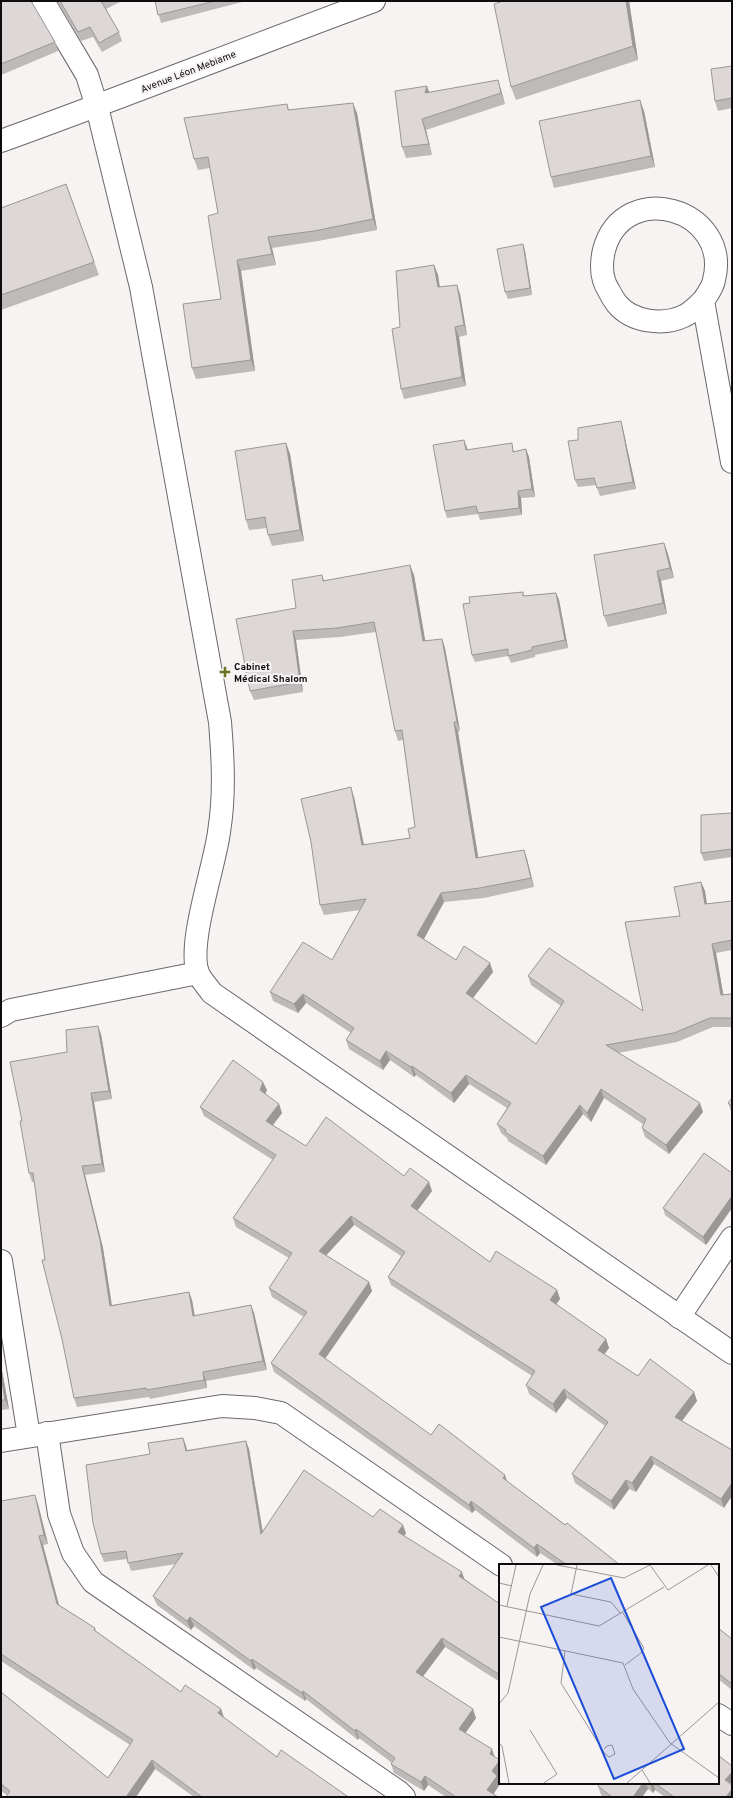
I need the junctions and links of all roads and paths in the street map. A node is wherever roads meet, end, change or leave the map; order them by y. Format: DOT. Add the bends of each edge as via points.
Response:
graph roads {
  1 [pos="43,1"];
  2 [pos="374,1"];
  3 [pos="98,107"];
  4 [pos="1,141"];
  5 [pos="703,301"];
  6 [pos="732,462"];
  7 [pos="198,973"];
  8 [pos="1,1016"];
  9 [pos="732,1238"];
  10 [pos="1,1261"];
  11 [pos="679,1317"];
  12 [pos="732,1353"];
  13 [pos="38,1435"];
  14 [pos="1,1441"];
  15 [pos="500,1564"];
  16 [pos="719,1715"];
  17 [pos="732,1724"];
  18 [pos="404,1797"];
  1 -- 3 [label="street" via="87,75"];
  2 -- 3 [label="street, Avenue Léon Mebiame"];
  3 -- 4 [label="street, Avenue Léon Mebiame"];
  3 -- 7 [label="street" via="141,286 220,722 224,776 219,832 197,937 195,957"];
  5 -- 5 [label="street" via="714,280 716,256 707,234 690,217 668,208 644,209 622,220 607,238 601,261 604,285 618,305 638,318 662,322 684,316"];
  5 -- 6 [label="street"];
  7 -- 8 [label="street" via="12,1010"];
  7 -- 11 [label="street" via="212,993"];
  9 -- 11 [label="street"];
  10 -- 13 [label="street"];
  11 -- 12 [label="street"];
  13 -- 14 [label="street"];
  13 -- 15 [label="street" via="222,1406 281,1413"];
  13 -- 18 [label="street" via="59,1514 73,1553 92,1582"];
  16 -- 17 [label="street"];
}
